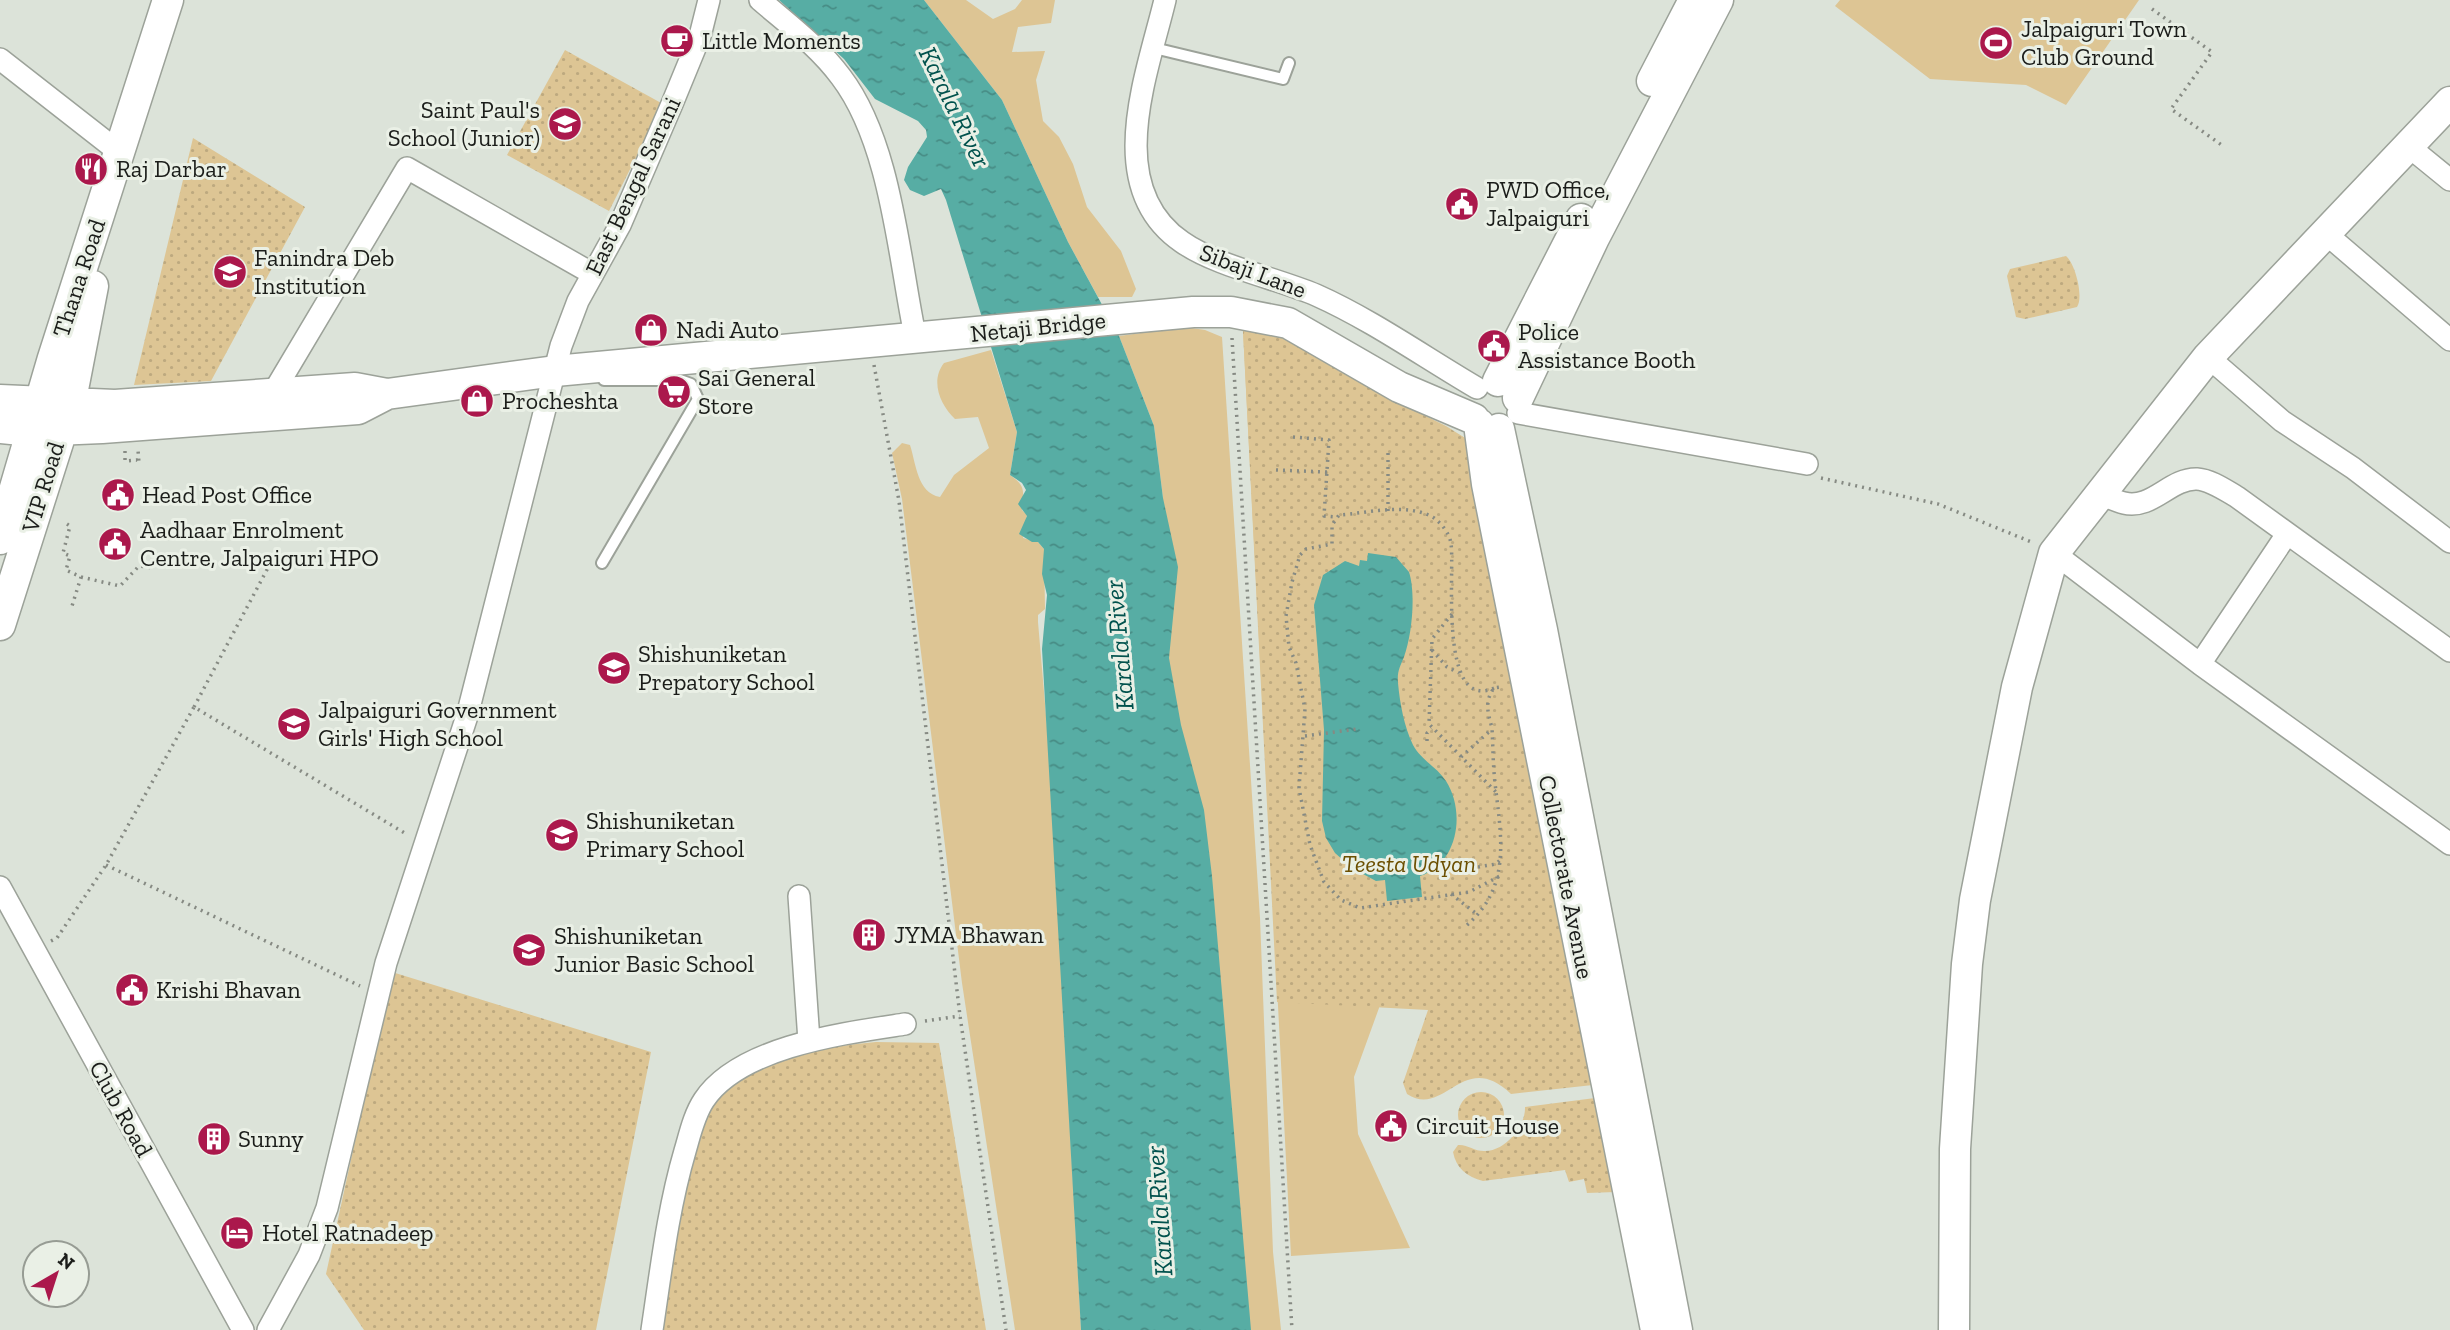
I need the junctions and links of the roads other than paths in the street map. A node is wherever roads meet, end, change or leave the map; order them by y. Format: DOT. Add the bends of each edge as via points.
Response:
graph roads {
  1 [pos="168,0"];
  2 [pos="709,0"];
  3 [pos="760,0"];
  4 [pos="1165,0"];
  5 [pos="1694,0"];
  6 [pos="1718,0"];
  7 [pos="1154,48"];
  8 [pos="0,59"];
  9 [pos="1289,63"];
  10 [pos="2450,102"];
  11 [pos="2407,145"];
  12 [pos="119,152"];
  13 [pos="2450,180"];
  14 [pos="2323,232"];
  15 [pos="593,274"];
  16 [pos="1140,316"];
  17 [pos="925,331"];
  18 [pos="2450,341"];
  19 [pos="2208,357"];
  20 [pos="555,371"];
  21 [pos="597,380"];
  22 [pos="583,381"];
  23 [pos="273,393"];
  24 [pos="387,394"];
  25 [pos="1492,407"];
  26 [pos="36,413"];
  27 [pos="101,417"];
  28 [pos="1800,463"];
  29 [pos="42,492"];
  30 [pos="2098,493"];
  31 [pos="2287,534"];
  32 [pos="0,539"];
  33 [pos="2450,542"];
  34 [pos="2054,553"];
  35 [pos="603,563"];
  36 [pos="0,625"];
  37 [pos="2450,651"];
  38 [pos="2200,664"];
  39 [pos="1569,834"];
  40 [pos="2450,844"];
  41 [pos="0,887"];
  42 [pos="799,896"];
  43 [pos="905,1024"];
  44 [pos="809,1041"];
  45 [pos="1619,1088"];
  46 [pos="243,1330"];
  47 [pos="268,1330"];
  48 [pos="652,1330"];
  49 [pos="1656,1330"];
  50 [pos="1677,1330"];
  51 [pos="1954,1330"];
  1 -- 12 [label="street, Thana Road"];
  2 -- 15 [label="street, East Bengal Sarani" via="672,104 620,225"];
  3 -- 17 [label="street" via="829,62 864,116 879,155"];
  4 -- 7 [label="street, Sibaji Lane"];
  5 -- 25 [label="street"];
  6 -- 25 [label="street" via="1594,238"];
  7 -- 9 [label="lane" via="1283,79"];
  7 -- 25 [label="street, Sibaji Lane" via="1134,148 1138,174 1162,224 1182,243 1341,308"];
  8 -- 12 [label="street"];
  10 -- 11 [label="street"];
  11 -- 13 [label="street"];
  11 -- 14 [label="street"];
  12 -- 26 [label="street, Thana Road"];
  14 -- 18 [label="street"];
  14 -- 19 [label="street"];
  15 -- 20 [label="street, East Bengal Sarani" via="578,301"];
  15 -- 23 [label="street" via="407,168"];
  16 -- 17 [label="street, Netaji Bridge"];
  16 -- 25 [label="street" via="1288,323 1399,387"];
  16 -- 25 [label="street" via="1233,301 1294,308"];
  17 -- 20 [label="street, Netaji Bridge" via="871,353"];
  19 -- 30 [label="street"];
  19 -- 33 [label="street" via="2282,421"];
  20 -- 22 [label="lane" via="569,381"];
  20 -- 24 [label="street, Netaji Bridge"];
  20 -- 47 [label="street, East Bengal Sarani" via="467,716 385,964 327,1208 309,1255"];
  21 -- 35 [label="lane" via="680,380 691,384 698,399"];
  23 -- 24 [label="street" via="355,388"];
  23 -- 27 [label="street"];
  24 -- 27 [label="street" via="358,409"];
  25 -- 28 [label="street"];
  25 -- 39 [label="street, Collectorate Avenue"];
  25 -- 39 [label="street, Collectorate Avenue" via="1487,484 1512,685"];
  26 -- 27 [label="street"];
  26 -- 27 [label="street" via="80,397"];
  26 -- 29 [label="street, VIP Road"];
  26 -- 32 [label="street, VIP Road"];
  27 -- 29 [label="street" via="57,460"];
  29 -- 36 [label="street, VIP Road"];
  30 -- 31 [label="street" via="2136,504 2196,479 2237,497"];
  30 -- 34 [label="street"];
  31 -- 37 [label="street"];
  31 -- 38 [label="street"];
  34 -- 38 [label="street"];
  34 -- 51 [label="street" via="2017,687 1975,900 1955,1149"];
  38 -- 40 [label="street"];
  39 -- 45 [label="street, Collectorate Avenue"];
  41 -- 46 [label="street, Club Road"];
  42 -- 44 [label="street"];
  43 -- 44 [label="street"];
  44 -- 48 [label="street" via="733,1074 704,1100 676,1184"];
  45 -- 49 [label="street, Collectorate Avenue"];
  45 -- 50 [label="street, Collectorate Avenue"];
}
